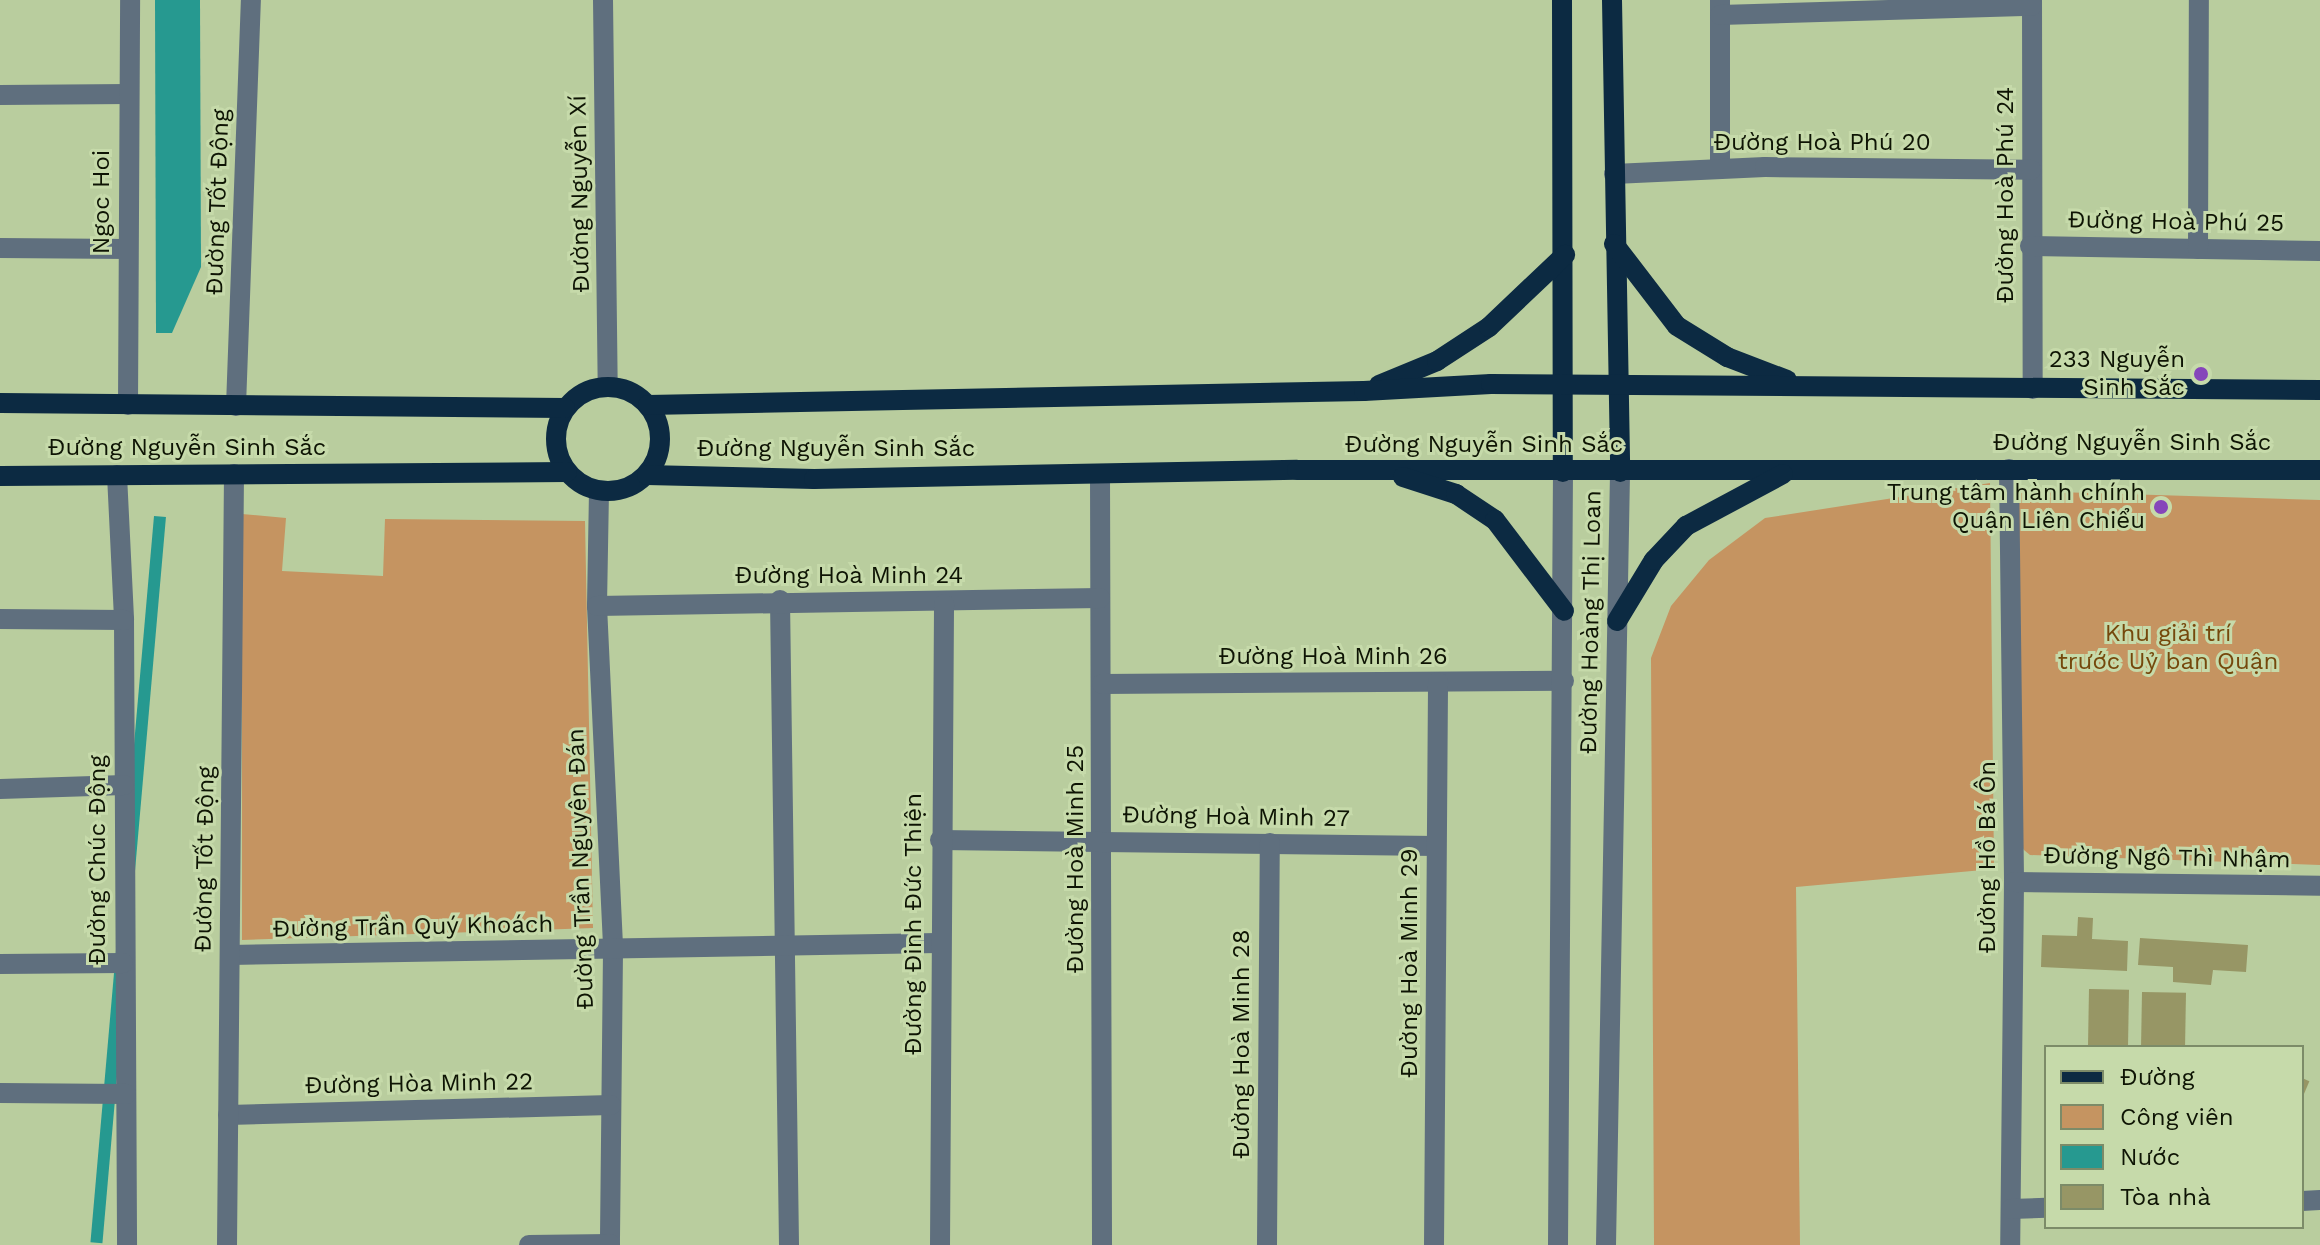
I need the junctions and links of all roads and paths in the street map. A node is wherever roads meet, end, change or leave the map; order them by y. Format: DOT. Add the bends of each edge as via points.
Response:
graph roads {
  1 [pos="130,0"];
  2 [pos="251,0"];
  3 [pos="603,0"];
  4 [pos="1562,0"];
  5 [pos="1612,0"];
  6 [pos="2199,0"];
  7 [pos="2032,3"];
  8 [pos="1873,6"];
  9 [pos="1720,8"];
  10 [pos="129,94"];
  11 [pos="0,95"];
  12 [pos="1720,169"];
  13 [pos="2031,170"];
  14 [pos="1614,174"];
  15 [pos="1614,244"];
  16 [pos="2030,246"];
  17 [pos="0,248"];
  18 [pos="128,249"];
  19 [pos="2198,249"];
  20 [pos="2320,251"];
  21 [pos="1565,255"];
  22 [pos="1564,383"];
  23 [pos="1619,383"];
  24 [pos="608,386"];
  25 [pos="1802,386"];
  26 [pos="2033,389"];
  27 [pos="2320,390"];
  28 [pos="1364,391"];
  29 [pos="0,403"];
  30 [pos="128,405"];
  31 [pos="648,405"];
  32 [pos="236,406"];
  33 [pos="565,408"];
  34 [pos="2009,469"];
  35 [pos="2320,470"];
  36 [pos="1384,471"];
  37 [pos="1790,471"];
  38 [pos="567,472"];
  39 [pos="1563,472"];
  40 [pos="1620,472"];
  41 [pos="234,474"];
  42 [pos="1100,474"];
  43 [pos="117,475"];
  44 [pos="647,475"];
  45 [pos="0,476"];
  46 [pos="599,491"];
  47 [pos="1100,598"];
  48 [pos="780,600"];
  49 [pos="944,604"];
  50 [pos="597,606"];
  51 [pos="1564,611"];
  52 [pos="0,619"];
  53 [pos="124,620"];
  54 [pos="1617,621"];
  55 [pos="1564,681"];
  56 [pos="1438,682"];
  57 [pos="1102,684"];
  58 [pos="124,785"];
  59 [pos="0,789"];
  60 [pos="940,840"];
  61 [pos="1102,841"];
  62 [pos="1270,843"];
  63 [pos="1436,846"];
  64 [pos="2014,882"];
  65 [pos="2320,886"];
  66 [pos="938,943"];
  67 [pos="788,944"];
  68 [pos="613,951"];
  69 [pos="230,955"];
  70 [pos="123,963"];
  71 [pos="0,964"];
  72 [pos="0,1093"];
  73 [pos="126,1094"];
  74 [pos="611,1105"];
  75 [pos="228,1115"];
  76 [pos="2044,1208"];
  77 [pos="2011,1209"];
  78 [pos="610,1244"];
  79 [pos="127,1245"];
  80 [pos="227,1245"];
  81 [pos="529,1245"];
  82 [pos="789,1245"];
  83 [pos="940,1245"];
  84 [pos="1102,1245"];
  85 [pos="1267,1245"];
  86 [pos="1434,1245"];
  87 [pos="1558,1245"];
  88 [pos="1606,1245"];
  89 [pos="2010,1245"];
  1 -- 10 [label="street, Ngoc Hoi"];
  2 -- 32 [label="street, Đường Tốt Động"];
  3 -- 24 [label="street, Đường Nguyễn Xí"];
  4 -- 21 [label="main road, Đường Hoàng Thị Loan"];
  5 -- 14 [label="main road, Đường Hoàng Thị Loan"];
  6 -- 19 [label="street"];
  7 -- 8 [label="street"];
  7 -- 13 [label="street, Đường Hoà Phú 24"];
  8 -- 9 [label="street"];
  9 -- 12 [label="street"];
  10 -- 11 [label="street"];
  10 -- 18 [label="street, Ngoc Hoi"];
  12 -- 13 [label="street, Đường Hoà Phú 20"];
  12 -- 14 [label="street, Đường Hoà Phú 20"];
  13 -- 16 [label="street, Đường Hoà Phú 24"];
  14 -- 15 [label="main road, Đường Hoàng Thị Loan"];
  15 -- 23 [label="main road, Đường Hoàng Thị Loan"];
  15 -- 25 [label="main road" via="1677,326 1727,357"];
  16 -- 19 [label="street, Đường Hoà Phú 25"];
  16 -- 26 [label="street, Đường Hoà Phú 24"];
  17 -- 18 [label="street"];
  18 -- 30 [label="street, Ngoc Hoi"];
  19 -- 20 [label="street, Đường Hoà Phú 25"];
  21 -- 22 [label="main road, Đường Hoàng Thị Loan"];
  21 -- 28 [label="main road" via="1489,327 1437,361"];
  22 -- 23 [label="main road, Đường Nguyễn Sinh Sắc"];
  22 -- 28 [label="main road, Đường Nguyễn Sinh Sắc"];
  22 -- 39 [label="main road, Đường Hoàng Thị Loan"];
  23 -- 25 [label="main road, Đường Nguyễn Sinh Sắc"];
  23 -- 40 [label="main road, Đường Hoàng Thị Loan"];
  24 -- 31 [label="main road" via="637,395"];
  24 -- 33 [label="main road" via="584,392"];
  25 -- 26 [label="main road, Đường Nguyễn Sinh Sắc"];
  26 -- 27 [label="main road, Đường Nguyễn Sinh Sắc"];
  28 -- 31 [label="main road, Đường Nguyễn Sinh Sắc"];
  29 -- 30 [label="main road, Đường Nguyễn Sinh Sắc"];
  30 -- 32 [label="main road, Đường Nguyễn Sinh Sắc"];
  31 -- 44 [label="main road" via="661,432 656,462"];
  32 -- 33 [label="main road, Đường Nguyễn Sinh Sắc"];
  33 -- 38 [label="main road" via="556,434"];
  34 -- 35 [label="main road, Đường Nguyễn Sinh Sắc"];
  34 -- 37 [label="main road, Đường Nguyễn Sinh Sắc"];
  34 -- 64 [label="street, Đường Hồ Bá Ôn"];
  36 -- 39 [label="main road, Đường Nguyễn Sinh Sắc"];
  36 -- 42 [label="main road, Đường Nguyễn Sinh Sắc"];
  36 -- 51 [label="main road" via="1456,494 1495,520"];
  37 -- 40 [label="main road, Đường Nguyễn Sinh Sắc"];
  37 -- 54 [label="main road" via="1686,526 1654,560"];
  38 -- 41 [label="main road, Đường Nguyễn Sinh Sắc"];
  38 -- 46 [label="main road"];
  39 -- 40 [label="main road, Đường Nguyễn Sinh Sắc"];
  39 -- 51 [label="street, Đường Hoàng Thị Loan"];
  40 -- 54 [label="street, Đường Hoàng Thị Loan"];
  41 -- 43 [label="main road, Đường Nguyễn Sinh Sắc"];
  41 -- 69 [label="street, Đường Tốt Động"];
  42 -- 44 [label="main road, Đường Nguyễn Sinh Sắc" via="814,479"];
  42 -- 47 [label="street, Đường Hoà Minh 25"];
  43 -- 45 [label="main road, Đường Nguyễn Sinh Sắc"];
  43 -- 53 [label="street, Đường Chúc Động"];
  44 -- 46 [label="main road" via="634,486"];
  46 -- 50 [label="street, Đường Trần Nguyên Đán"];
  47 -- 49 [label="street, Đường Hoà Minh 24"];
  47 -- 57 [label="street, Đường Hoà Minh 25"];
  48 -- 49 [label="street, Đường Hoà Minh 24"];
  48 -- 50 [label="street, Đường Hoà Minh 24"];
  48 -- 67 [label="street"];
  49 -- 60 [label="street, Đường Đinh Đức Thiện"];
  50 -- 68 [label="street, Đường Trần Nguyên Đán"];
  51 -- 55 [label="street, Đường Hoàng Thị Loan"];
  52 -- 53 [label="street"];
  53 -- 58 [label="street, Đường Chúc Động"];
  54 -- 88 [label="street, Đường Hoàng Thị Loan"];
  55 -- 56 [label="street, Đường Hoà Minh 26"];
  55 -- 87 [label="street, Đường Hoàng Thị Loan"];
  56 -- 57 [label="street, Đường Hoà Minh 26"];
  56 -- 63 [label="street, Đường Hoà Minh 29"];
  57 -- 61 [label="street, Đường Hoà Minh 25"];
  58 -- 59 [label="street"];
  58 -- 70 [label="street, Đường Chúc Động"];
  60 -- 61 [label="street, Đường Hoà Minh 27"];
  60 -- 66 [label="street, Đường Đinh Đức Thiện"];
  61 -- 62 [label="street, Đường Hoà Minh 27"];
  61 -- 84 [label="street, Đường Hoà Minh 25"];
  62 -- 63 [label="street, Đường Hoà Minh 27"];
  62 -- 85 [label="street, Đường Hoà Minh 28"];
  63 -- 86 [label="street, Đường Hoà Minh 29"];
  64 -- 65 [label="street, Đường Ngô Thì Nhậm"];
  64 -- 77 [label="street, Đường Hồ Bá Ôn"];
  66 -- 67 [label="street, Đường Trần Quý Khoách"];
  66 -- 83 [label="street, Đường Đinh Đức Thiện"];
  67 -- 68 [label="street, Đường Trần Quý Khoách"];
  67 -- 82 [label="street"];
  68 -- 69 [label="street, Đường Trần Quý Khoách"];
  68 -- 74 [label="street, Đường Trần Nguyên Đán"];
  69 -- 75 [label="street, Đường Tốt Động"];
  70 -- 71 [label="street"];
  70 -- 73 [label="street, Đường Chúc Động"];
  72 -- 73 [label="street"];
  73 -- 79 [label="street, Đường Chúc Động"];
  74 -- 75 [label="street, Đường Hòa Minh 22"];
  74 -- 78 [label="street, Đường Trần Nguyên Đán"];
  75 -- 80 [label="street, Đường Tốt Động"];
  76 -- 77 [label="street"];
  77 -- 89 [label="street, Đường Hồ Bá Ôn"];
  78 -- 81 [label="street"];
}
